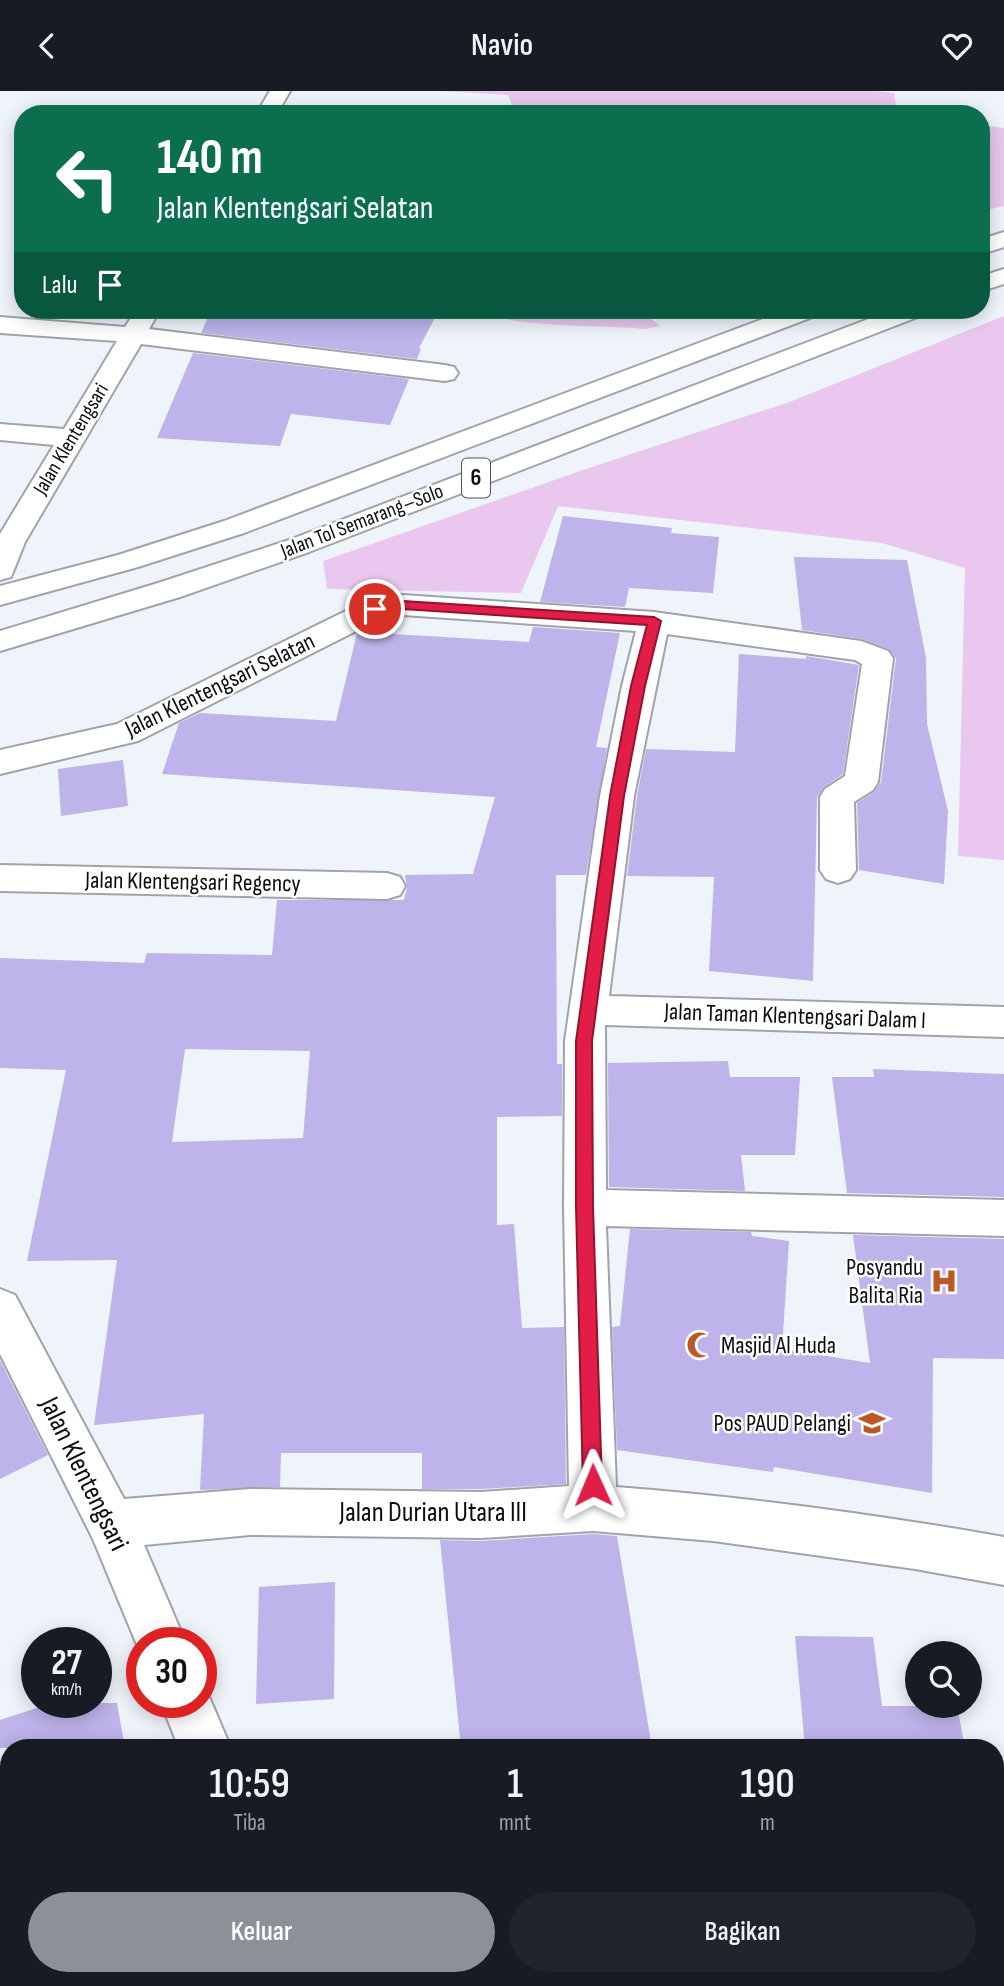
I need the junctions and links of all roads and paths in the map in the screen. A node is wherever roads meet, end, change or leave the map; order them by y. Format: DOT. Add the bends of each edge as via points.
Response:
graph roads {
  1 [pos="143,319"];
  2 [pos="785,319"];
  3 [pos="891,319"];
  4 [pos="0,325"];
  5 [pos="133,335"];
  6 [pos="445,373"];
  7 [pos="0,432"];
  8 [pos="72,438"];
  9 [pos="12,521"];
  10 [pos="0,571"];
  11 [pos="0,596"];
  12 [pos="654,621"];
  13 [pos="0,641"];
  14 [pos="0,762"];
  15 [pos="838,870"];
  16 [pos="0,878"];
  17 [pos="387,886"];
  18 [pos="587,1010"];
  19 [pos="1004,1021"];
  20 [pos="585,1207"];
  21 [pos="1004,1218"];
  22 [pos="0,1308"];
  23 [pos="593,1508"];
  24 [pos="111,1524"];
  25 [pos="1004,1561"];
  26 [pos="154,1627"];
  27 [pos="192,1718"];
  28 [pos="201,1739"];
  1 -- 5 [label="main road, Jalan Klentengsari"];
  2 -- 11 [label="main road, Jalan Tol Semarang–Solo / 6" via="312,498 128,561"];
  3 -- 13 [label="main road, Jalan Tol Semarang–Solo / 6" via="299,546"];
  4 -- 5 [label="main road"];
  5 -- 6 [label="main road"];
  5 -- 8 [label="main road, Jalan Klentengsari"];
  7 -- 8 [label="main road"];
  8 -- 9 [label="main road, Jalan Klentengsari"];
  9 -- 10 [label="main road, Jalan Klentengsari"];
  12 -- 14 [label="main road, Jalan Klentengsari Selatan" via="403,605 375,609 126,733"];
  12 -- 15 [label="main road, Jalan Klentengsari Selatan" via="861,651 877,658 861,782 838,797"];
  12 -- 18 [label="main road" via="617,796"];
  16 -- 17 [label="main road, Jalan Klentengsari Regency"];
  18 -- 19 [label="main road, Jalan Taman Klentengsari Dalam I"];
  18 -- 20 [label="main road"];
  20 -- 21 [label="main road"];
  20 -- 23 [label="main road"];
  22 -- 24 [label="main road, Jalan Klentengsari"];
  23 -- 24 [label="main road, Jalan Durian Utara III" via="481,1515 250,1512"];
  23 -- 25 [label="main road, Jalan Durian Utara III" via="713,1518"];
  24 -- 26 [label="main road, Jalan Klentengsari"];
  27 -- 28 [label="main road"];
}
